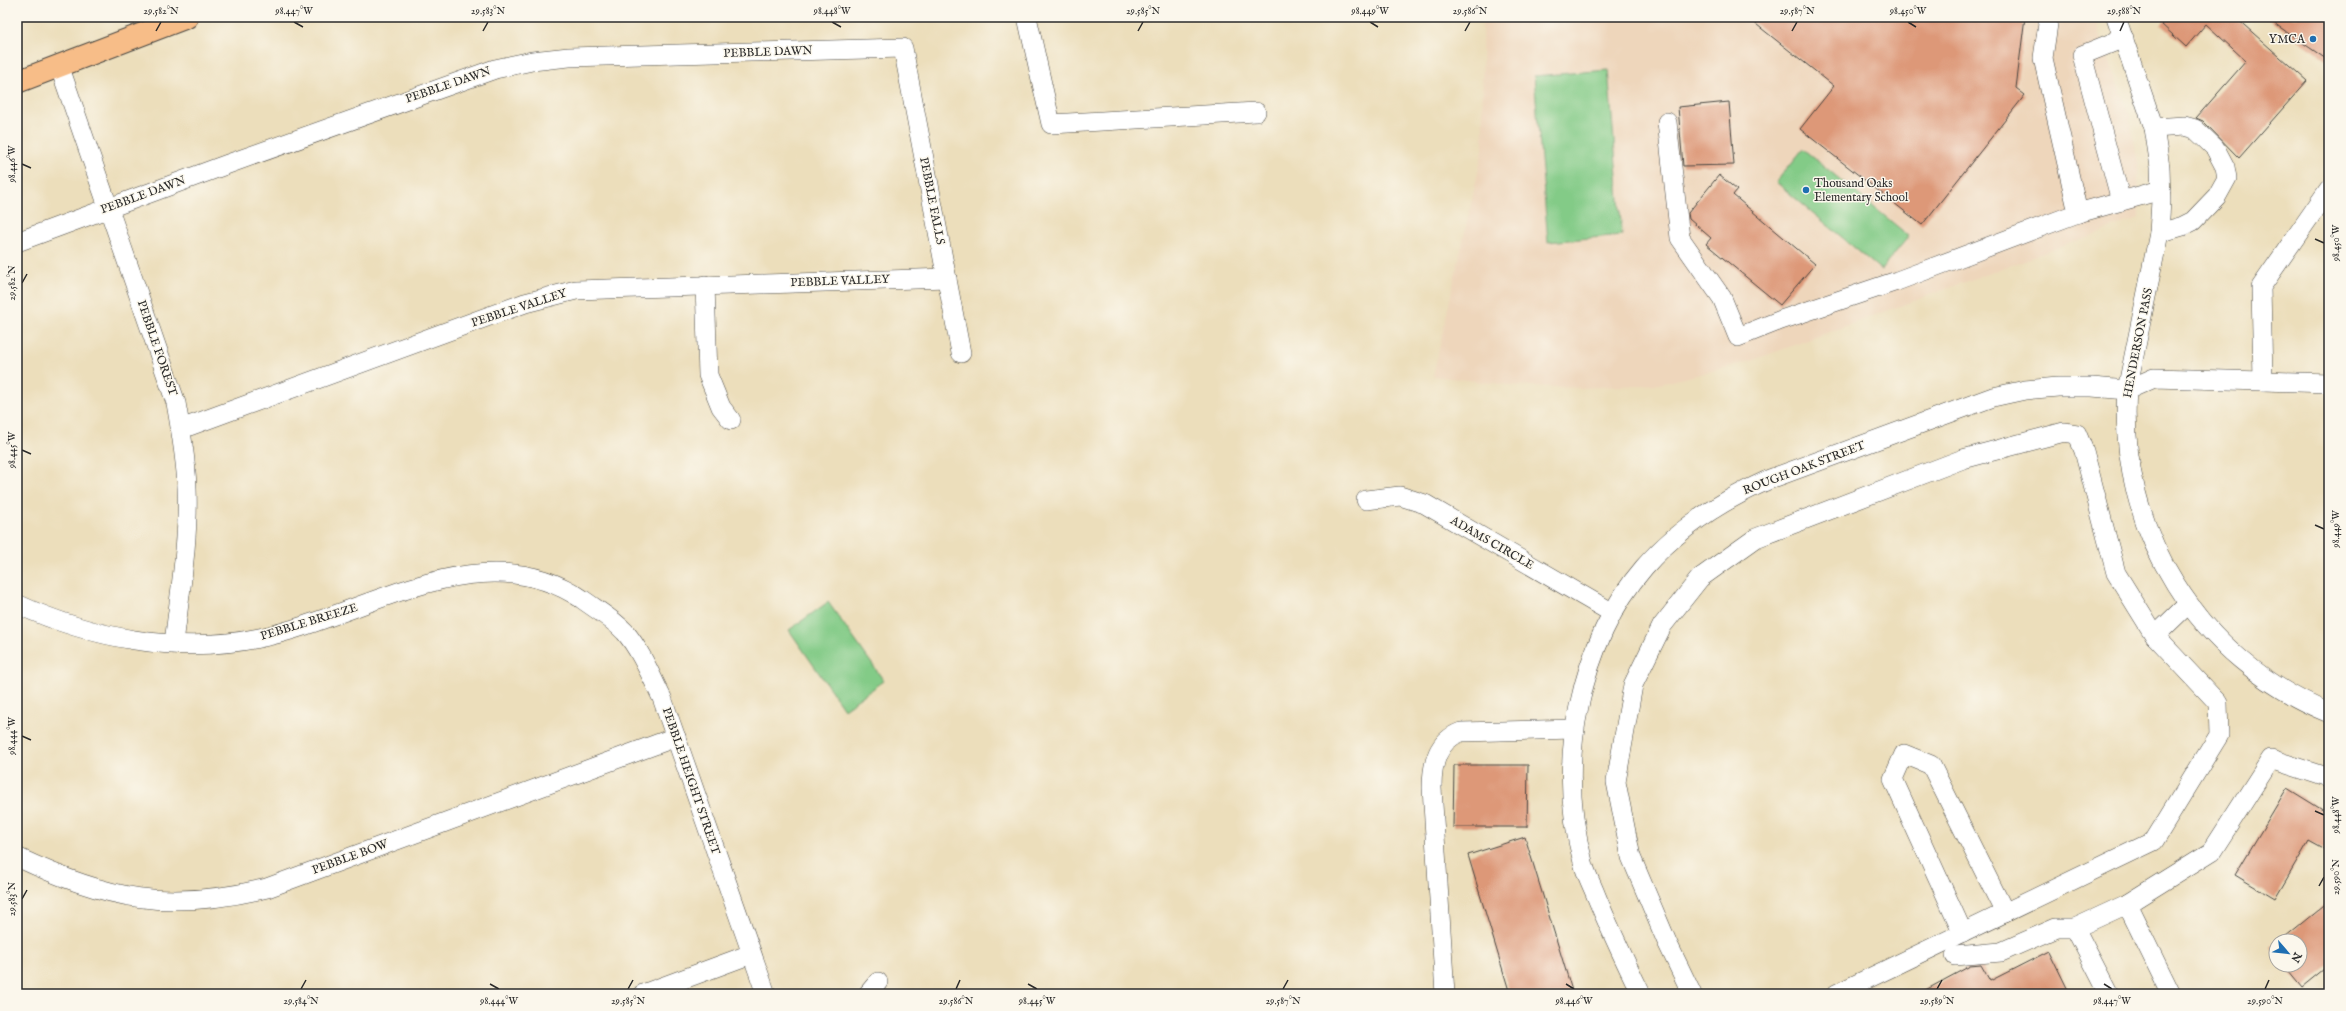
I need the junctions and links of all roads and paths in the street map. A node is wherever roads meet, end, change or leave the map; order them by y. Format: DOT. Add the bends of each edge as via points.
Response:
graph roads {
  1 [pos="187,17"];
  2 [pos="1027,17"];
  3 [pos="2049,17"];
  4 [pos="2116,17"];
  5 [pos="2124,38"];
  6 [pos="903,48"];
  7 [pos="59,65"];
  8 [pos="17,82"];
  9 [pos="1256,112"];
  10 [pos="1667,122"];
  11 [pos="2154,128"];
  12 [pos="2329,189"];
  13 [pos="2161,190"];
  14 [pos="2121,201"];
  15 [pos="108,208"];
  16 [pos="2078,213"];
  17 [pos="2159,233"];
  18 [pos="17,242"];
  19 [pos="947,278"];
  20 [pos="705,284"];
  21 [pos="961,353"];
  22 [pos="2262,381"];
  23 [pos="2329,383"];
  24 [pos="2127,390"];
  25 [pos="731,420"];
  26 [pos="181,429"];
  27 [pos="1366,500"];
  28 [pos="574,594"];
  29 [pos="17,604"];
  30 [pos="2188,604"];
  31 [pos="1611,612"];
  32 [pos="2155,636"];
  33 [pos="174,643"];
  34 [pos="2329,712"];
  35 [pos="1574,729"];
  36 [pos="676,737"];
  37 [pos="2329,778"];
  38 [pos="17,857"];
  39 [pos="2127,904"];
  40 [pos="2005,913"];
  41 [pos="2075,928"];
  42 [pos="1963,933"];
  43 [pos="751,954"];
  44 [pos="1955,956"];
  45 [pos="642,994"];
  46 [pos="766,994"];
  47 [pos="1445,994"];
  48 [pos="1642,994"];
  49 [pos="1692,994"];
  50 [pos="1836,994"];
  51 [pos="2109,994"];
  52 [pos="2171,994"];
  1 -- 7 [label="main road"];
  2 -- 9 [label="street" via="1050,124"];
  3 -- 16 [label="street" via="2043,58"];
  4 -- 5 [label="street, HENDERSON PASS"];
  5 -- 11 [label="street, HENDERSON PASS"];
  5 -- 14 [label="street" via="2082,55"];
  6 -- 15 [label="street, PEBBLE DAWN" via="569,57 532,61 495,69"];
  6 -- 19 [label="street, PEBBLE FALLS"];
  7 -- 8 [label="main road"];
  7 -- 15 [label="street, PEBBLE FOREST"];
  10 -- 16 [label="street" via="1680,238 1722,298 1738,337"];
  11 -- 13 [label="street, HENDERSON PASS"];
  11 -- 17 [label="street" via="2184,126 2195,129 2215,148 2225,167 2227,178 2217,196 2193,221"];
  12 -- 22 [label="street" via="2261,287"];
  13 -- 14 [label="street"];
  13 -- 17 [label="street, HENDERSON PASS"];
  14 -- 16 [label="street"];
  15 -- 18 [label="street, PEBBLE DAWN"];
  15 -- 26 [label="street, PEBBLE FOREST" via="165,366"];
  17 -- 24 [label="street, HENDERSON PASS"];
  19 -- 20 [label="street, PEBBLE VALLEY"];
  19 -- 21 [label="street, PEBBLE FALLS"];
  20 -- 25 [label="street" via="708,375 721,407"];
  20 -- 26 [label="street, PEBBLE VALLEY" via="576,290 526,303"];
  22 -- 23 [label="street"];
  22 -- 24 [label="street" via="2154,378"];
  24 -- 30 [label="street, HENDERSON PASS" via="2127,445 2140,510 2166,571"];
  24 -- 31 [label="street, ROUGH OAK STREET" via="2058,387 2025,390 1993,397 1770,479 1711,509 1684,528 1659,550 1637,575"];
  26 -- 33 [label="street, PEBBLE FOREST" via="187,489 184,560"];
  27 -- 31 [label="street, ADAMS CIRCLE" via="1400,496 1425,504"];
  28 -- 33 [label="street, PEBBLE BREEZE" via="550,582 524,574 485,572 447,577 292,630 258,638 218,643"];
  28 -- 36 [label="street, PEBBLE HEIGHT STREET" via="626,633 646,664"];
  29 -- 33 [label="street, PEBBLE BREEZE" via="84,630 124,639"];
  30 -- 32 [label="street"];
  30 -- 34 [label="street, HENDERSON PASS" via="2228,650 2254,671 2281,690"];
  31 -- 35 [label="street, ROUGH OAK STREET" via="1586,674"];
  32 -- 40 [label="street" via="2218,703 2219,735 2154,841"];
  32 -- 49 [label="street" via="2116,573 2084,451 2077,434 2064,432 1963,459 1756,538 1700,578 1662,626 1633,685 1616,782 1631,856 1666,942"];
  35 -- 47 [label="street" via="1461,732 1451,736 1436,756 1432,788"];
  35 -- 48 [label="street, ROUGH OAK STREET" via="1571,763 1572,804 1583,862 1609,928"];
  36 -- 38 [label="street, PEBBLE BOW" via="267,888 233,896 167,901 138,898 107,892 60,877"];
  36 -- 43 [label="street, PEBBLE HEIGHT STREET"];
  37 -- 39 [label="street" via="2271,759 2212,851"];
  39 -- 41 [label="street"];
  39 -- 52 [label="street"];
  40 -- 42 [label="street"];
  40 -- 42 [label="street" via="1931,765 1904,754 1893,779"];
  41 -- 44 [label="street" via="2056,928 2001,952"];
  41 -- 51 [label="street"];
  42 -- 50 [label="street"];
  43 -- 45 [label="street"];
  43 -- 46 [label="street, PEBBLE HEIGHT STREET"];
}
